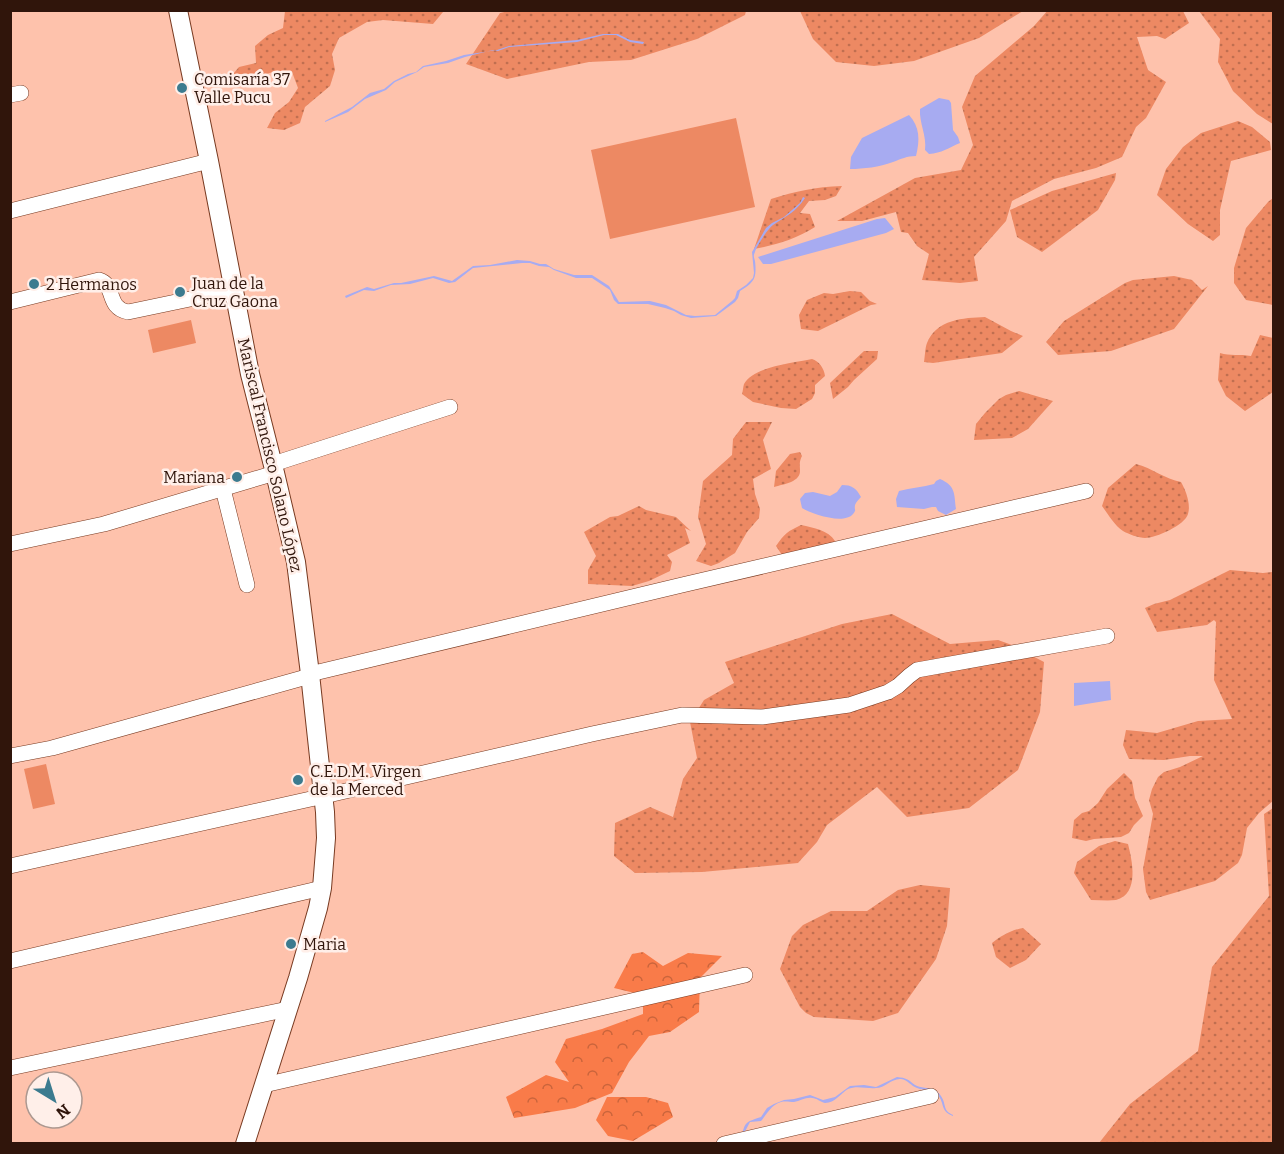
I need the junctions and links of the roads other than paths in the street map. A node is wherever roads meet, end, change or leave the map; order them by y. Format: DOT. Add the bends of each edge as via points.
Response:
graph roads {
  1 [pos="178,10"];
  2 [pos="209,162"];
  3 [pos="10,211"];
  4 [pos="233,290"];
  5 [pos="10,302"];
  6 [pos="450,407"];
  7 [pos="274,469"];
  8 [pos="223,489"];
  9 [pos="1086,491"];
  10 [pos="10,544"];
  11 [pos="247,585"];
  12 [pos="1107,636"];
  13 [pos="310,675"];
  14 [pos="10,756"];
  15 [pos="324,796"];
  16 [pos="10,866"];
  17 [pos="322,888"];
  18 [pos="10,961"];
  19 [pos="745,975"];
  20 [pos="288,1009"];
  21 [pos="10,1068"];
  22 [pos="264,1084"];
  23 [pos="931,1096"];
  24 [pos="245,1143"];
  25 [pos="724,1143"];
  1 -- 2 [label="main road, Mariscal Francisco Solano López"];
  2 -- 3 [label="street"];
  2 -- 4 [label="main road, Mariscal Francisco Solano López"];
  4 -- 5 [label="street" via="128,312 117,307 107,285 99,280"];
  4 -- 7 [label="main road, Mariscal Francisco Solano López"];
  6 -- 7 [label="street"];
  7 -- 8 [label="street"];
  7 -- 13 [label="main road, Mariscal Francisco Solano López" via="297,570"];
  8 -- 10 [label="street" via="104,524"];
  8 -- 11 [label="street"];
  9 -- 13 [label="street"];
  12 -- 15 [label="street" via="917,670 888,692 849,705 762,717 682,715"];
  13 -- 14 [label="street" via="52,748"];
  13 -- 15 [label="main road, Mariscal Francisco Solano López"];
  15 -- 16 [label="street"];
  15 -- 17 [label="main road, Mariscal Francisco Solano López"];
  17 -- 18 [label="street"];
  17 -- 20 [label="main road, Mariscal Francisco Solano López"];
  19 -- 22 [label="street"];
  20 -- 21 [label="street"];
  20 -- 22 [label="main road, Mariscal Francisco Solano López"];
  22 -- 24 [label="main road, Mariscal Francisco Solano López"];
  23 -- 25 [label="street"];
}
